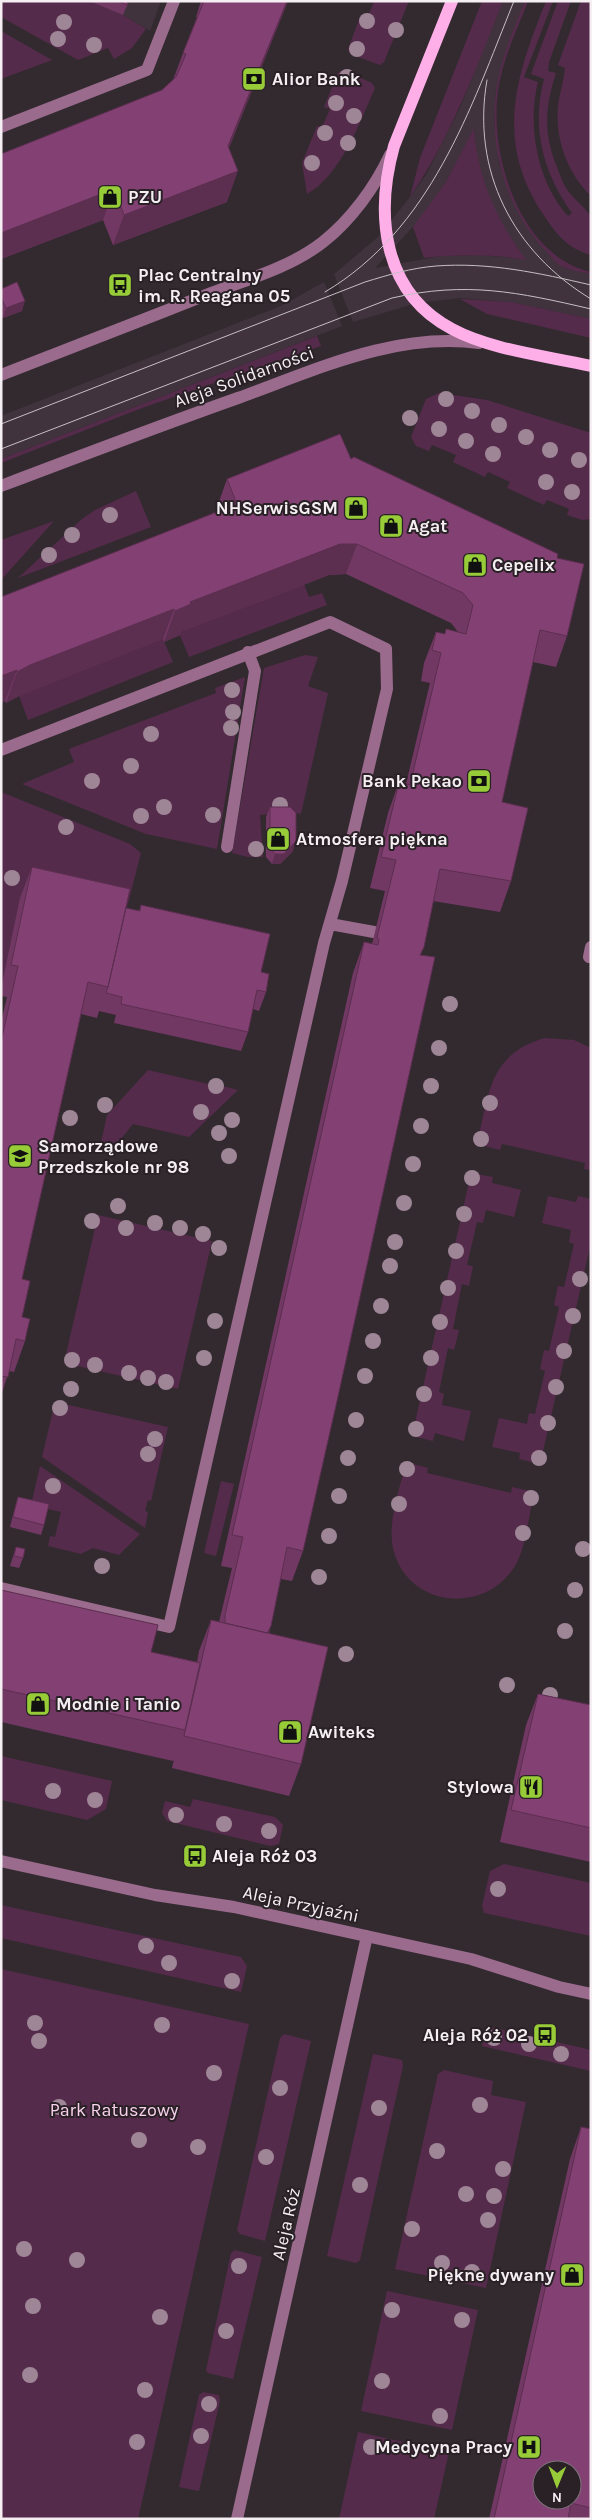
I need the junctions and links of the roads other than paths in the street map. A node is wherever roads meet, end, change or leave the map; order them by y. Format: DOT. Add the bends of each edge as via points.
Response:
graph roads {
  1 [pos="174,1"];
  2 [pos="452,1"];
  3 [pos="1,127"];
  4 [pos="394,146"];
  5 [pos="507,347"];
  6 [pos="591,366"];
  7 [pos="1,375"];
  8 [pos="1,486"];
  9 [pos="248,652"];
  10 [pos="1,750"];
  11 [pos="226,847"];
  12 [pos="330,924"];
  13 [pos="374,932"];
  14 [pos="1,1588"];
  15 [pos="1,1861"];
  16 [pos="367,1936"];
  17 [pos="591,1994"];
  18 [pos="237,2519"];
  1 -- 3 [label="street" via="147,70"];
  2 -- 4 [label="main road"];
  4 -- 5 [label="main road" via="386,177 384,217 386,242 398,272 411,294 440,322 468,336"];
  4 -- 7 [label="street" via="366,196 332,235 306,254"];
  5 -- 6 [label="main road"];
  5 -- 8 [label="street, Aleja Solidarności" via="444,341 388,347 124,438"];
  9 -- 10 [label="street"];
  9 -- 11 [label="street" via="255,671"];
  9 -- 12 [label="street" via="330,622 386,649 387,689"];
  12 -- 13 [label="street"];
  12 -- 14 [label="street" via="168,1627"];
  15 -- 16 [label="street, Aleja Przyjaźni"];
  16 -- 17 [label="street, Aleja Przyjaźni" via="471,1959"];
  16 -- 18 [label="street, Aleja Róż"];
}
